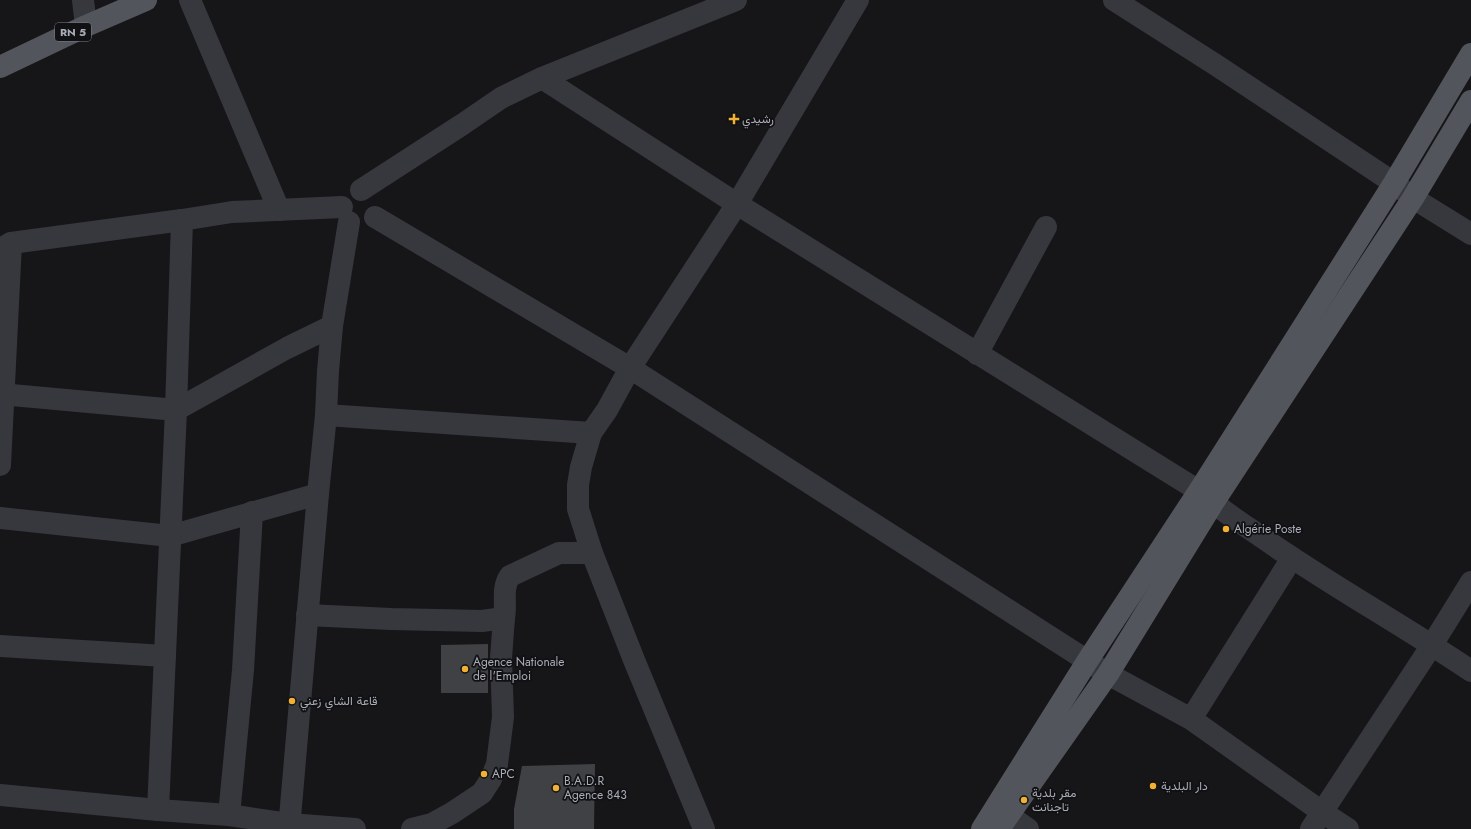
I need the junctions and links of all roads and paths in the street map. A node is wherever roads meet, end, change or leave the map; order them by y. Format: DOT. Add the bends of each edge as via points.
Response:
graph roads {
  1 [pos="83,0"];
  2 [pos="146,0"];
  3 [pos="190,0"];
  4 [pos="736,0"];
  5 [pos="858,0"];
  6 [pos="1114,0"];
  7 [pos="86,26"];
  8 [pos="1471,54"];
  9 [pos="0,67"];
  10 [pos="542,78"];
  11 [pos="1471,101"];
  12 [pos="1394,183"];
  13 [pos="361,190"];
  14 [pos="1413,198"];
  15 [pos="737,204"];
  16 [pos="279,210"];
  17 [pos="346,215"];
  18 [pos="375,217"];
  19 [pos="182,220"];
  20 [pos="1046,227"];
  21 [pos="1471,234"];
  22 [pos="5,246"];
  23 [pos="332,326"];
  24 [pos="977,354"];
  25 [pos="630,368"];
  26 [pos="2,394"];
  27 [pos="176,410"];
  28 [pos="326,415"];
  29 [pos="591,433"];
  30 [pos="0,465"];
  31 [pos="318,494"];
  32 [pos="1206,497"];
  33 [pos="252,512"];
  34 [pos="0,518"];
  35 [pos="170,536"];
  36 [pos="592,553"];
  37 [pos="1292,558"];
  38 [pos="1471,582"];
  39 [pos="307,615"];
  40 [pos="504,618"];
  41 [pos="1432,645"];
  42 [pos="0,646"];
  43 [pos="165,656"];
  44 [pos="1088,660"];
  45 [pos="1471,671"];
  46 [pos="1108,674"];
  47 [pos="1190,719"];
  48 [pos="0,795"];
  49 [pos="158,810"];
  50 [pos="228,815"];
  51 [pos="1002,817"];
  52 [pos="1317,821"];
  53 [pos="289,827"];
  54 [pos="355,829"];
  55 [pos="412,829"];
  56 [pos="704,829"];
  57 [pos="982,829"];
  58 [pos="1028,829"];
  59 [pos="1348,829"];
  1 -- 7 [label="street"];
  2 -- 7 [label="main road, RN 5"];
  3 -- 16 [label="street"];
  4 -- 10 [label="street"];
  5 -- 15 [label="street"];
  6 -- 12 [label="street"];
  7 -- 9 [label="main road, RN 5"];
  8 -- 12 [label="main road"];
  10 -- 13 [label="street" via="501,98"];
  10 -- 15 [label="street"];
  11 -- 14 [label="main road"];
  12 -- 14 [label="street"];
  12 -- 32 [label="main road"];
  13 -- 17 [label="street" via="350,193 343,202"];
  13 -- 18 [label="street" via="370,194 376,202"];
  14 -- 21 [label="street"];
  14 -- 32 [label="main road"];
  15 -- 24 [label="street"];
  15 -- 25 [label="street"];
  16 -- 17 [label="street"];
  16 -- 19 [label="street" via="232,212"];
  17 -- 18 [label="street" via="356,225 370,223"];
  17 -- 23 [label="street"];
  18 -- 25 [label="street"];
  19 -- 22 [label="street"];
  19 -- 27 [label="street"];
  20 -- 24 [label="street"];
  22 -- 26 [label="street"];
  23 -- 27 [label="street"];
  23 -- 28 [label="street"];
  24 -- 32 [label="street"];
  25 -- 29 [label="street"];
  25 -- 44 [label="street"];
  26 -- 27 [label="street"];
  26 -- 30 [label="street"];
  27 -- 35 [label="street"];
  28 -- 29 [label="street"];
  28 -- 31 [label="street"];
  29 -- 36 [label="street" via="581,466 578,509"];
  31 -- 33 [label="street"];
  31 -- 39 [label="street"];
  32 -- 37 [label="street"];
  32 -- 44 [label="main road"];
  32 -- 46 [label="main road"];
  33 -- 35 [label="street"];
  33 -- 50 [label="street" via="243,670"];
  34 -- 35 [label="street"];
  35 -- 43 [label="street"];
  36 -- 40 [label="street" via="559,553 510,576 504,591"];
  36 -- 56 [label="street"];
  37 -- 41 [label="street"];
  37 -- 47 [label="street"];
  38 -- 41 [label="street"];
  39 -- 40 [label="street" via="482,621"];
  39 -- 53 [label="street"];
  40 -- 55 [label="street" via="501,658 503,717 497,764 491,779 482,794 452,813 432,824"];
  41 -- 45 [label="street"];
  41 -- 52 [label="street"];
  42 -- 43 [label="street"];
  43 -- 49 [label="street"];
  44 -- 46 [label="street"];
  44 -- 51 [label="main road"];
  46 -- 47 [label="street"];
  46 -- 51 [label="main road"];
  47 -- 52 [label="street"];
  48 -- 49 [label="street"];
  49 -- 50 [label="street"];
  50 -- 53 [label="street"];
  51 -- 57 [label="main road"];
  51 -- 58 [label="street"];
  52 -- 59 [label="street"];
  53 -- 54 [label="street"];
}
